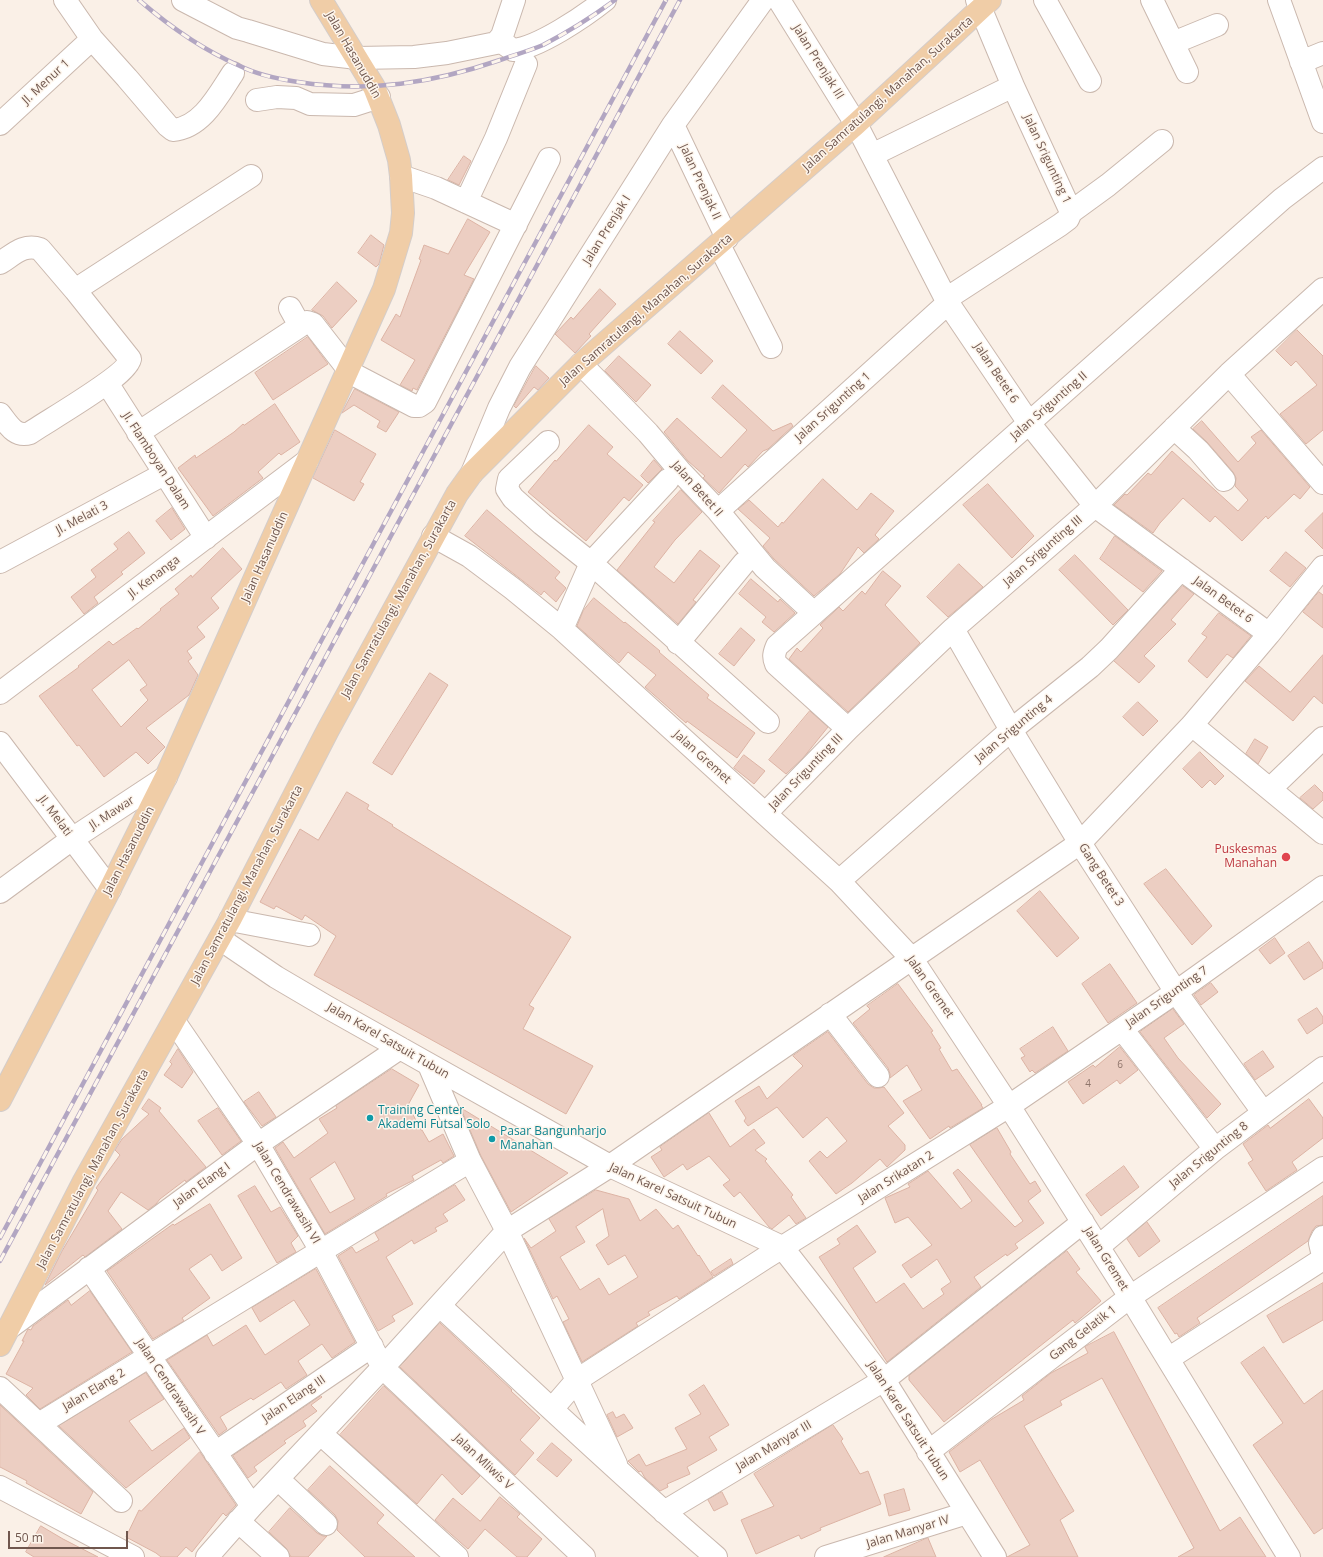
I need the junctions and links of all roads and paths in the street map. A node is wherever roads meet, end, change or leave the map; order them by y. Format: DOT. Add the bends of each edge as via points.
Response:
graph roads {
  1 [pos="65,0"];
  2 [pos="183,0"];
  3 [pos="321,0"];
  4 [pos="514,0"];
  5 [pos="605,0"];
  6 [pos="763,0"];
  7 [pos="779,0"];
  8 [pos="1045,0"];
  9 [pos="1152,0"];
  10 [pos="1279,0"];
  11 [pos="983,3"];
  12 [pos="1217,25"];
  13 [pos="92,39"];
  14 [pos="499,40"];
  15 [pos="1173,43"];
  16 [pos="1323,53"];
  17 [pos="357,58"];
  18 [pos="1301,62"];
  19 [pos="526,64"];
  20 [pos="1187,72"];
  21 [pos="234,73"];
  22 [pos="1090,81"];
  23 [pos="1013,86"];
  24 [pos="379,98"];
  25 [pos="257,100"];
  26 [pos="1323,122"];
  27 [pos="0,124"];
  28 [pos="856,124"];
  29 [pos="674,125"];
  30 [pos="1162,141"];
  31 [pos="872,155"];
  32 [pos="549,159"];
  33 [pos="1323,168"];
  34 [pos="251,176"];
  35 [pos="401,176"];
  36 [pos="466,202"];
  37 [pos="1071,212"];
  38 [pos="516,225"];
  39 [pos="723,242"];
  40 [pos="0,263"];
  41 [pos="1323,289"];
  42 [pos="75,290"];
  43 [pos="947,301"];
  44 [pos="770,347"];
  45 [pos="582,364"];
  46 [pos="348,370"];
  47 [pos="1229,374"];
  48 [pos="107,383"];
  49 [pos="0,414"];
  50 [pos="1030,423"];
  51 [pos="1174,428"];
  52 [pos="138,433"];
  53 [pos="548,442"];
  54 [pos="307,461"];
  55 [pos="472,473"];
  56 [pos="164,474"];
  57 [pos="668,480"];
  58 [pos="1224,480"];
  59 [pos="1323,483"];
  60 [pos="1095,506"];
  61 [pos="718,511"];
  62 [pos="433,536"];
  63 [pos="206,538"];
  64 [pos="0,562"];
  65 [pos="591,563"];
  66 [pos="744,563"];
  67 [pos="1323,567"];
  68 [pos="1181,569"];
  69 [pos="814,613"];
  70 [pos="562,629"];
  71 [pos="953,629"];
  72 [pos="1270,634"];
  73 [pos="678,643"];
  74 [pos="0,694"];
  75 [pos="768,722"];
  76 [pos="1192,725"];
  77 [pos="848,729"];
  78 [pos="1011,730"];
  79 [pos="1323,738"];
  80 [pos="0,743"];
  81 [pos="166,777"];
  82 [pos="1270,789"];
  83 [pos="765,814"];
  84 [pos="1323,833"];
  85 [pos="72,839"];
  86 [pos="1080,843"];
  87 [pos="839,881"];
  88 [pos="1323,887"];
  89 [pos="110,889"];
  90 [pos="0,892"];
  91 [pos="225,930"];
  92 [pos="310,935"];
  93 [pos="912,959"];
  94 [pos="1176,992"];
  95 [pos="830,1014"];
  96 [pos="178,1027"];
  97 [pos="1122,1029"];
  98 [pos="400,1048"];
  99 [pos="429,1064"];
  100 [pos="1323,1068"];
  101 [pos="878,1076"];
  102 [pos="3,1089"];
  103 [pos="1009,1106"];
  104 [pos="1264,1112"];
  105 [pos="258,1144"];
  106 [pos="1215,1149"];
  107 [pos="470,1162"];
  108 [pos="610,1166"];
  109 [pos="1323,1168"];
  110 [pos="1083,1222"];
  111 [pos="507,1232"];
  112 [pos="1323,1237"];
  113 [pos="782,1247"];
  114 [pos="1098,1247"];
  115 [pos="321,1251"];
  116 [pos="1323,1258"];
  117 [pos="89,1268"];
  118 [pos="1130,1297"];
  119 [pos="440,1306"];
  120 [pos="4,1336"];
  121 [pos="372,1346"];
  122 [pos="149,1357"];
  123 [pos="1171,1357"];
  124 [pos="383,1368"];
  125 [pos="577,1380"];
  126 [pos="884,1380"];
  127 [pos="0,1388"];
  128 [pos="552,1408"];
  129 [pos="39,1424"];
  130 [pos="321,1434"];
  131 [pos="928,1452"];
  132 [pos="215,1453"];
  133 [pos="622,1475"];
  134 [pos="278,1479"];
  135 [pos="0,1487"];
  136 [pos="122,1501"];
  137 [pos="664,1512"];
  138 [pos="245,1513"];
  139 [pos="967,1513"];
  140 [pos="326,1524"];
  141 [pos="133,1557"];
  142 [pos="207,1557"];
  143 [pos="278,1557"];
  144 [pos="457,1557"];
  145 [pos="584,1557"];
  146 [pos="716,1557"];
  147 [pos="826,1557"];
  148 [pos="995,1557"];
  149 [pos="1289,1557"];
  1 -- 13 [label="street"];
  2 -- 17 [label="street" via="248,32 323,54"];
  3 -- 17 [label="main road, Jalan Hasanuddin"];
  4 -- 14 [label="street"];
  5 -- 14 [label="street" via="564,28 528,47 513,50"];
  6 -- 29 [label="street, Jalan Prenjak I"];
  7 -- 28 [label="street, Jalan Prenjak III"];
  8 -- 22 [label="street"];
  9 -- 15 [label="street"];
  10 -- 18 [label="street"];
  11 -- 23 [label="street, Jalan Srigunting 1"];
  11 -- 28 [label="main road, Jalan Samratulangi, Manahan, Surakarta"];
  12 -- 15 [label="street"];
  13 -- 21 [label="street" via="173,130 188,126 204,113"];
  13 -- 27 [label="street, Jl. Menur 1"];
  14 -- 17 [label="street" via="494,44 447,54"];
  15 -- 20 [label="street"];
  16 -- 18 [label="street"];
  17 -- 24 [label="main road, Jalan Hasanuddin"];
  18 -- 26 [label="street"];
  19 -- 36 [label="street"];
  23 -- 31 [label="street"];
  23 -- 37 [label="street, Jalan Srigunting 1"];
  24 -- 25 [label="street" via="354,106 310,104 296,98"];
  24 -- 35 [label="main road, Jalan Hasanuddin" via="394,141"];
  28 -- 31 [label="street, Jalan Betet 6"];
  28 -- 39 [label="main road, Jalan Samratulangi, Manahan, Surakarta"];
  29 -- 39 [label="street, Jalan Prenjak II"];
  29 -- 55 [label="street, Jalan Prenjak I" via="520,367 499,408"];
  30 -- 37 [label="street"];
  31 -- 43 [label="street, Jalan Betet 6"];
  32 -- 38 [label="street"];
  33 -- 50 [label="street, Jalan Srigunting II" via="1282,199"];
  34 -- 42 [label="street"];
  35 -- 36 [label="street"];
  35 -- 46 [label="main road, Jalan Hasanuddin" via="401,233 384,289"];
  36 -- 38 [label="street"];
  37 -- 43 [label="street, Jalan Srigunting 1" via="1068,219 1060,225"];
  38 -- 46 [label="street" via="422,405 414,406"];
  39 -- 44 [label="street, Jalan Prenjak II"];
  39 -- 45 [label="main road, Jalan Samratulangi, Manahan, Surakarta"];
  40 -- 42 [label="street" via="23,248 34,247 44,253"];
  41 -- 47 [label="street, Jalan Srigunting III"];
  42 -- 48 [label="street" via="130,359 124,370"];
  43 -- 50 [label="street, Jalan Betet 6"];
  43 -- 61 [label="street, Jalan Srigunting 1"];
  45 -- 55 [label="main road, Jalan Samratulangi, Manahan, Surakarta"];
  45 -- 61 [label="street, Jalan Betet II"];
  46 -- 52 [label="street" via="313,324 295,317"];
  46 -- 54 [label="main road, Jalan Hasanuddin"];
  47 -- 51 [label="street, Jalan Srigunting III"];
  47 -- 59 [label="street"];
  48 -- 49 [label="street" via="24,435 14,431"];
  48 -- 52 [label="street, Jl. Flamboyan Dalam"];
  50 -- 60 [label="street, Jalan Betet 6"];
  50 -- 69 [label="street, Jalan Srigunting II"];
  51 -- 58 [label="street" via="1198,450"];
  51 -- 60 [label="street, Jalan Srigunting III"];
  52 -- 56 [label="street, Jl. Flamboyan Dalam"];
  53 -- 65 [label="street" via="509,480 507,489 513,498 542,524"];
  54 -- 63 [label="street, Jl. Kenanga"];
  54 -- 81 [label="main road, Jalan Hasanuddin"];
  55 -- 62 [label="main road, Jalan Samratulangi, Manahan, Surakarta"];
  56 -- 63 [label="street, Jl. Flamboyan Dalam"];
  56 -- 64 [label="street, Jl. Melati 3"];
  57 -- 65 [label="street"];
  60 -- 68 [label="street, Jalan Betet 6"];
  60 -- 71 [label="street, Jalan Srigunting III"];
  61 -- 69 [label="street, Jalan Betet II" via="765,568"];
  62 -- 70 [label="street, Jalan Gremet" via="469,556"];
  62 -- 91 [label="main road, Jalan Samratulangi, Manahan, Surakarta" via="328,730"];
  63 -- 74 [label="street, Jl. Kenanga"];
  65 -- 70 [label="street"];
  65 -- 73 [label="street"];
  66 -- 73 [label="street"];
  67 -- 72 [label="street"];
  68 -- 72 [label="street, Jalan Betet 6"];
  68 -- 78 [label="street, Jalan Srigunting 4" via="1109,649"];
  69 -- 77 [label="street, Jalan Srigunting II" via="777,646 774,658 776,664"];
  70 -- 83 [label="street, Jalan Gremet"];
  71 -- 77 [label="street, Jalan Srigunting III"];
  71 -- 78 [label="street, Gang Betet 3"];
  72 -- 76 [label="street"];
  73 -- 75 [label="street"];
  76 -- 82 [label="street"];
  76 -- 86 [label="street"];
  77 -- 83 [label="street, Jalan Srigunting III"];
  78 -- 86 [label="street, Gang Betet 3"];
  78 -- 87 [label="street, Jalan Srigunting 4"];
  79 -- 82 [label="street"];
  80 -- 85 [label="street, Jl. Melati"];
  81 -- 85 [label="street, Jl. Mawar"];
  81 -- 89 [label="main road, Jalan Hasanuddin"];
  82 -- 84 [label="street"];
  83 -- 87 [label="street, Jalan Gremet"];
  85 -- 89 [label="street, Jl. Melati"];
  85 -- 90 [label="street, Jl. Mawar"];
  86 -- 93 [label="street"];
  86 -- 94 [label="street, Gang Betet 3"];
  87 -- 93 [label="street, Jalan Gremet"];
  88 -- 94 [label="street, Jalan Srigunting 7"];
  89 -- 102 [label="main road, Jalan Hasanuddin"];
  91 -- 92 [label="street"];
  91 -- 98 [label="street, Jalan Karel Satsuit Tubun" via="276,977"];
  91 -- 120 [label="main road, Jalan Samratulangi, Manahan, Surakarta" via="84,1181"];
  93 -- 95 [label="street"];
  93 -- 103 [label="street, Jalan Gremet"];
  94 -- 97 [label="street, Jalan Srigunting 7"];
  94 -- 104 [label="street, Gang Betet 3"];
  95 -- 101 [label="street"];
  95 -- 108 [label="street"];
  96 -- 105 [label="street, Jalan Cendrawasih VI"];
  97 -- 103 [label="street, Jalan Srigunting 7"];
  97 -- 106 [label="street"];
  98 -- 99 [label="street, Jalan Karel Satsuit Tubun"];
  98 -- 105 [label="street, Jalan Elang I"];
  99 -- 107 [label="street"];
  99 -- 108 [label="street, Jalan Karel Satsuit Tubun"];
  100 -- 104 [label="street, Jalan Srigunting 8"];
  103 -- 110 [label="street, Jalan Gremet"];
  103 -- 113 [label="street, Jalan Srikatan 2"];
  104 -- 106 [label="street, Jalan Srigunting 8"];
  105 -- 115 [label="street, Jalan Cendrawasih VI"];
  105 -- 117 [label="street, Jalan Elang I"];
  106 -- 114 [label="street, Jalan Srigunting 8"];
  107 -- 111 [label="street"];
  107 -- 115 [label="street, Jalan Elang 2"];
  108 -- 111 [label="street"];
  108 -- 113 [label="street, Jalan Karel Satsuit Tubun"];
  109 -- 118 [label="street, Gang Gelatik 1"];
  110 -- 114 [label="street, Jalan Gremet"];
  110 -- 126 [label="street, Jalan Manyar III"];
  111 -- 119 [label="street"];
  111 -- 125 [label="street"];
  112 -- 116 [label="street" via="1320,1243"];
  113 -- 125 [label="street, Jalan Srikatan 2"];
  113 -- 126 [label="street, Jalan Karel Satsuit Tubun"];
  114 -- 118 [label="street, Jalan Gremet"];
  115 -- 121 [label="street, Jalan Cendrawasih VI"];
  115 -- 122 [label="street, Jalan Elang 2"];
  116 -- 123 [label="street"];
  117 -- 120 [label="street, Jalan Elang I"];
  117 -- 122 [label="street, Jalan Cendrawasih V"];
  118 -- 131 [label="street, Gang Gelatik 1"];
  118 -- 149 [label="street, Jalan Gremet"];
  119 -- 124 [label="street"];
  119 -- 128 [label="street"];
  121 -- 124 [label="street, Jalan Cendrawasih VI"];
  121 -- 132 [label="street, Jalan Elang III"];
  122 -- 129 [label="street, Jalan Elang 2"];
  122 -- 132 [label="street, Jalan Cendrawasih V"];
  124 -- 130 [label="street"];
  124 -- 145 [label="street, Jalan Mliwis V"];
  125 -- 128 [label="street, Jalan Srikatan 2"];
  125 -- 133 [label="street"];
  126 -- 131 [label="street, Jalan Karel Satsuit Tubun"];
  126 -- 137 [label="street, Jalan Manyar III"];
  127 -- 129 [label="street"];
  128 -- 133 [label="street"];
  129 -- 136 [label="street"];
  130 -- 134 [label="street"];
  130 -- 144 [label="street"];
  131 -- 139 [label="street, Jalan Karel Satsuit Tubun"];
  132 -- 138 [label="street, Jalan Cendrawasih V"];
  133 -- 137 [label="street"];
  134 -- 138 [label="street"];
  134 -- 140 [label="street"];
  135 -- 141 [label="street"];
  137 -- 146 [label="street"];
  138 -- 142 [label="street"];
  138 -- 143 [label="street, Jalan Cendrawasih V"];
  139 -- 147 [label="street, Jalan Manyar IV"];
  139 -- 148 [label="street, Jalan Karel Satsuit Tubun"];
}
